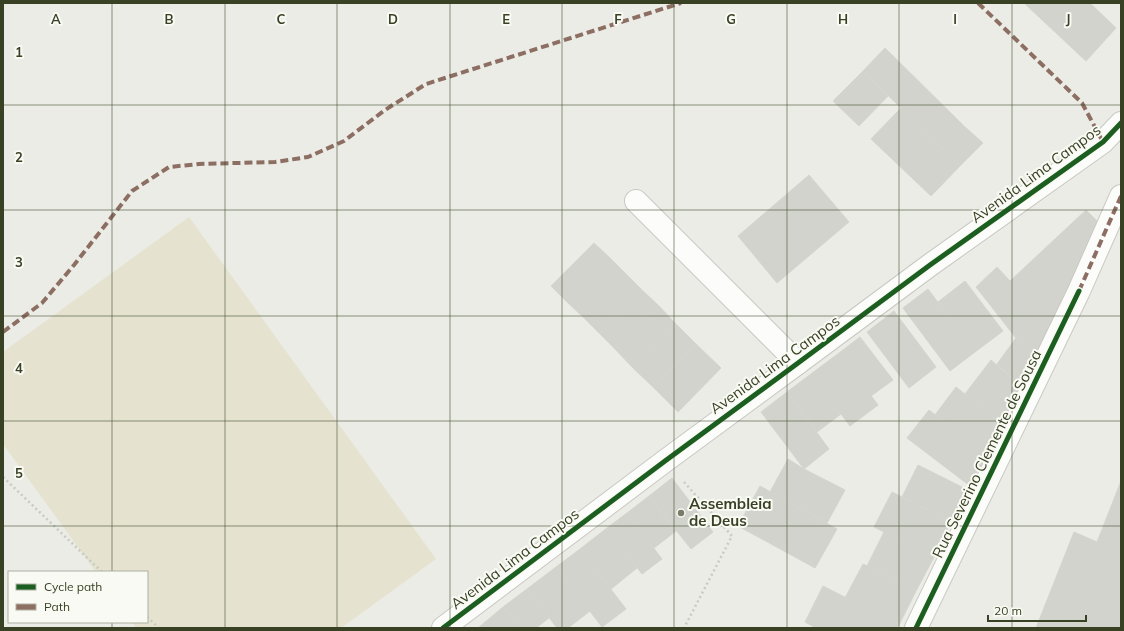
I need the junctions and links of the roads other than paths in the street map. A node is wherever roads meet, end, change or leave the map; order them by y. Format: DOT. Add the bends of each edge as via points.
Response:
graph roads {
  1 [pos="1121,123"];
  2 [pos="1112,139"];
  3 [pos="1121,196"];
  4 [pos="636,201"];
  5 [pos="798,364"];
  6 [pos="443,628"];
  7 [pos="916,628"];
  1 -- 2 [label="street, Avenida Lima Campos"];
  2 -- 5 [label="street, Avenida Lima Campos" via="930,265"];
  3 -- 7 [label="street, Rua Severino Clemente de Sousa" via="1079,291"];
  4 -- 5 [label="street"];
  5 -- 6 [label="street, Avenida Lima Campos"];
}
